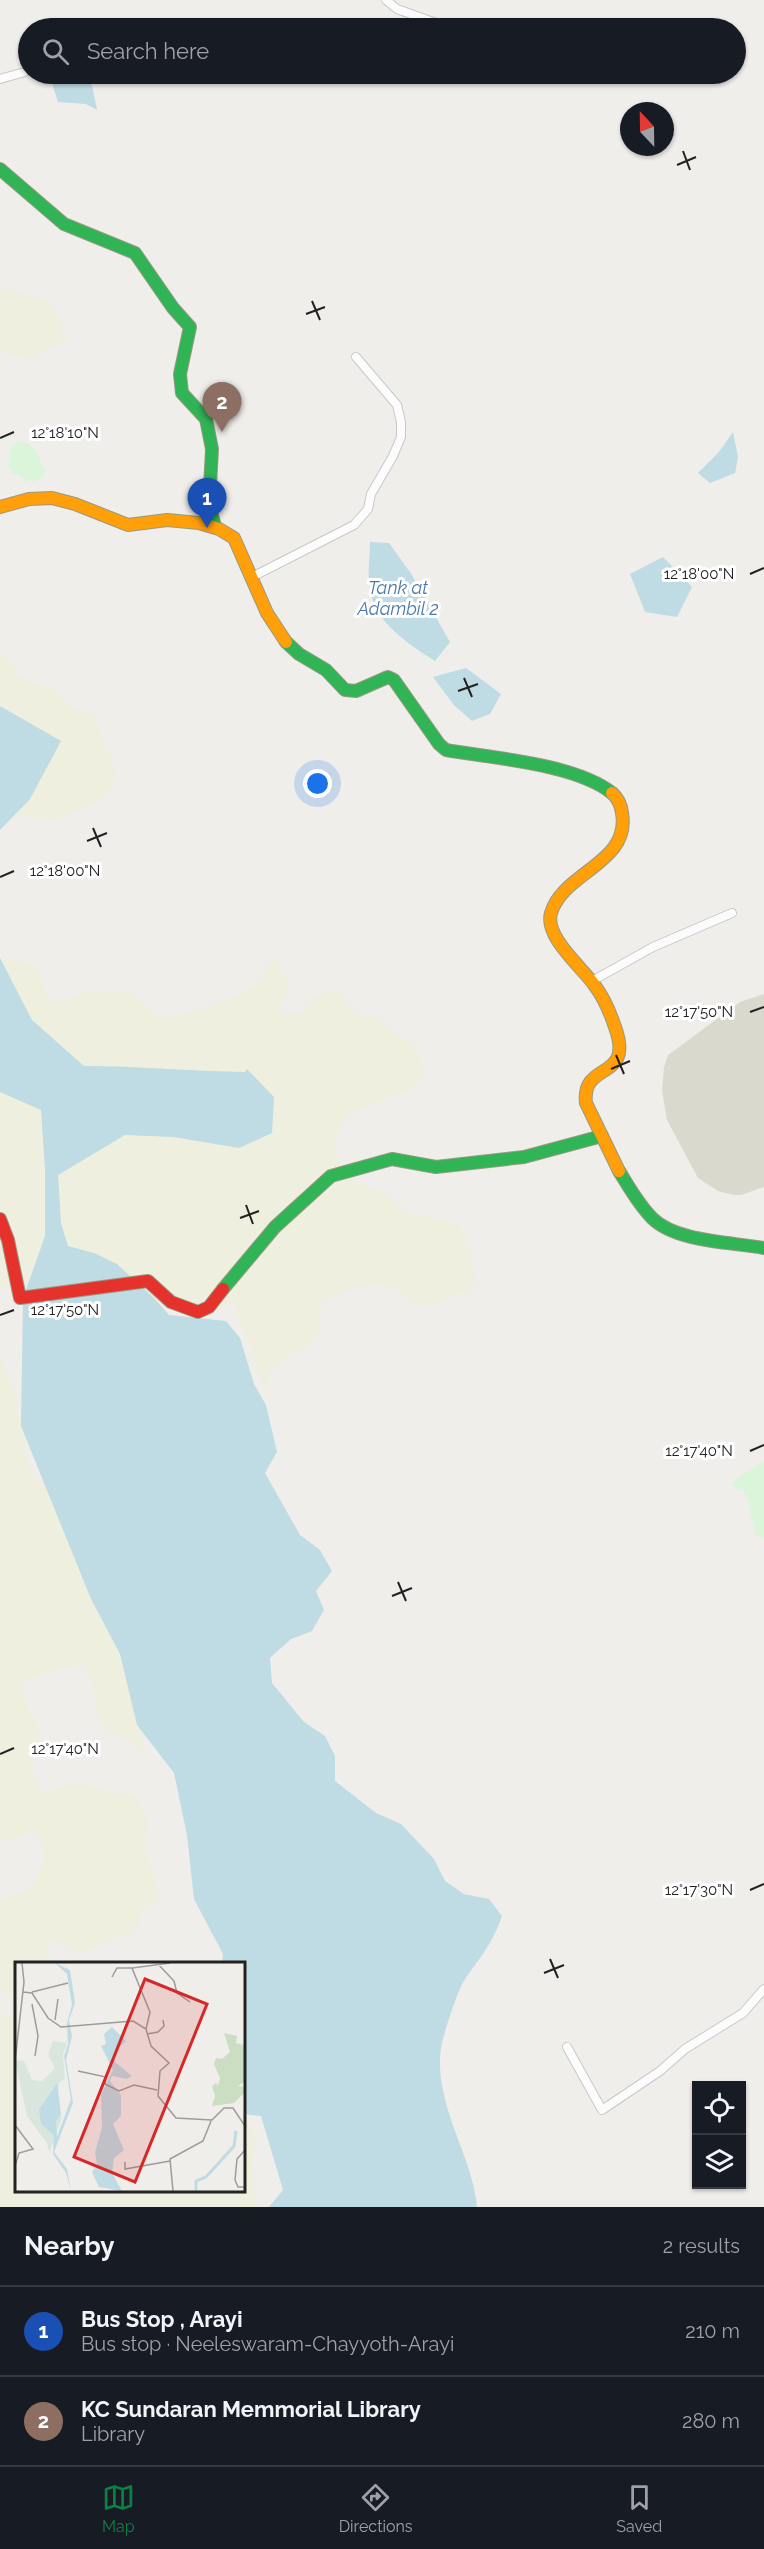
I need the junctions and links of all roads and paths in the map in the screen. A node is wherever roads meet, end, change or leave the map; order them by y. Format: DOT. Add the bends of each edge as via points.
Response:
graph roads {
  1 [pos="387,0"];
  2 [pos="422,18"];
  3 [pos="18,74"];
  4 [pos="0,79"];
  5 [pos="0,169"];
  6 [pos="356,357"];
  7 [pos="0,507"];
  8 [pos="215,526"];
  9 [pos="252,577"];
  10 [pos="732,913"];
  11 [pos="592,981"];
  12 [pos="602,1136"];
  13 [pos="0,1219"];
  14 [pos="764,1248"];
  15 [pos="764,1989"];
  16 [pos="567,2047"];
  1 -- 2 [label="street" via="397,9"];
  3 -- 4 [label="street"];
  5 -- 8 [label="main road" via="64,224 135,253 190,327 180,374 182,393 206,419 212,450 209,505"];
  6 -- 9 [label="street" via="397,405 401,422 400,437 371,494 368,509 354,525"];
  7 -- 8 [label="main road" via="26,497 48,496 133,526 157,520"];
  8 -- 9 [label="main road" via="234,538"];
  9 -- 11 [label="main road" via="283,639 326,670 345,690 356,691 388,677 446,750 572,775 608,789 615,796 621,805 623,826 616,847 556,900 549,915 552,929"];
  10 -- 11 [label="street" via="653,947"];
  11 -- 12 [label="main road" via="608,1007 621,1048 620,1059 585,1089 586,1102"];
  12 -- 13 [label="main road" via="524,1157 436,1167 392,1159 331,1176 274,1227 202,1312 170,1301 148,1281 20,1298"];
  12 -- 14 [label="main road" via="636,1200 663,1226 699,1237"];
  15 -- 16 [label="street" via="743,2013 684,2049 651,2078 602,2110"];
}
